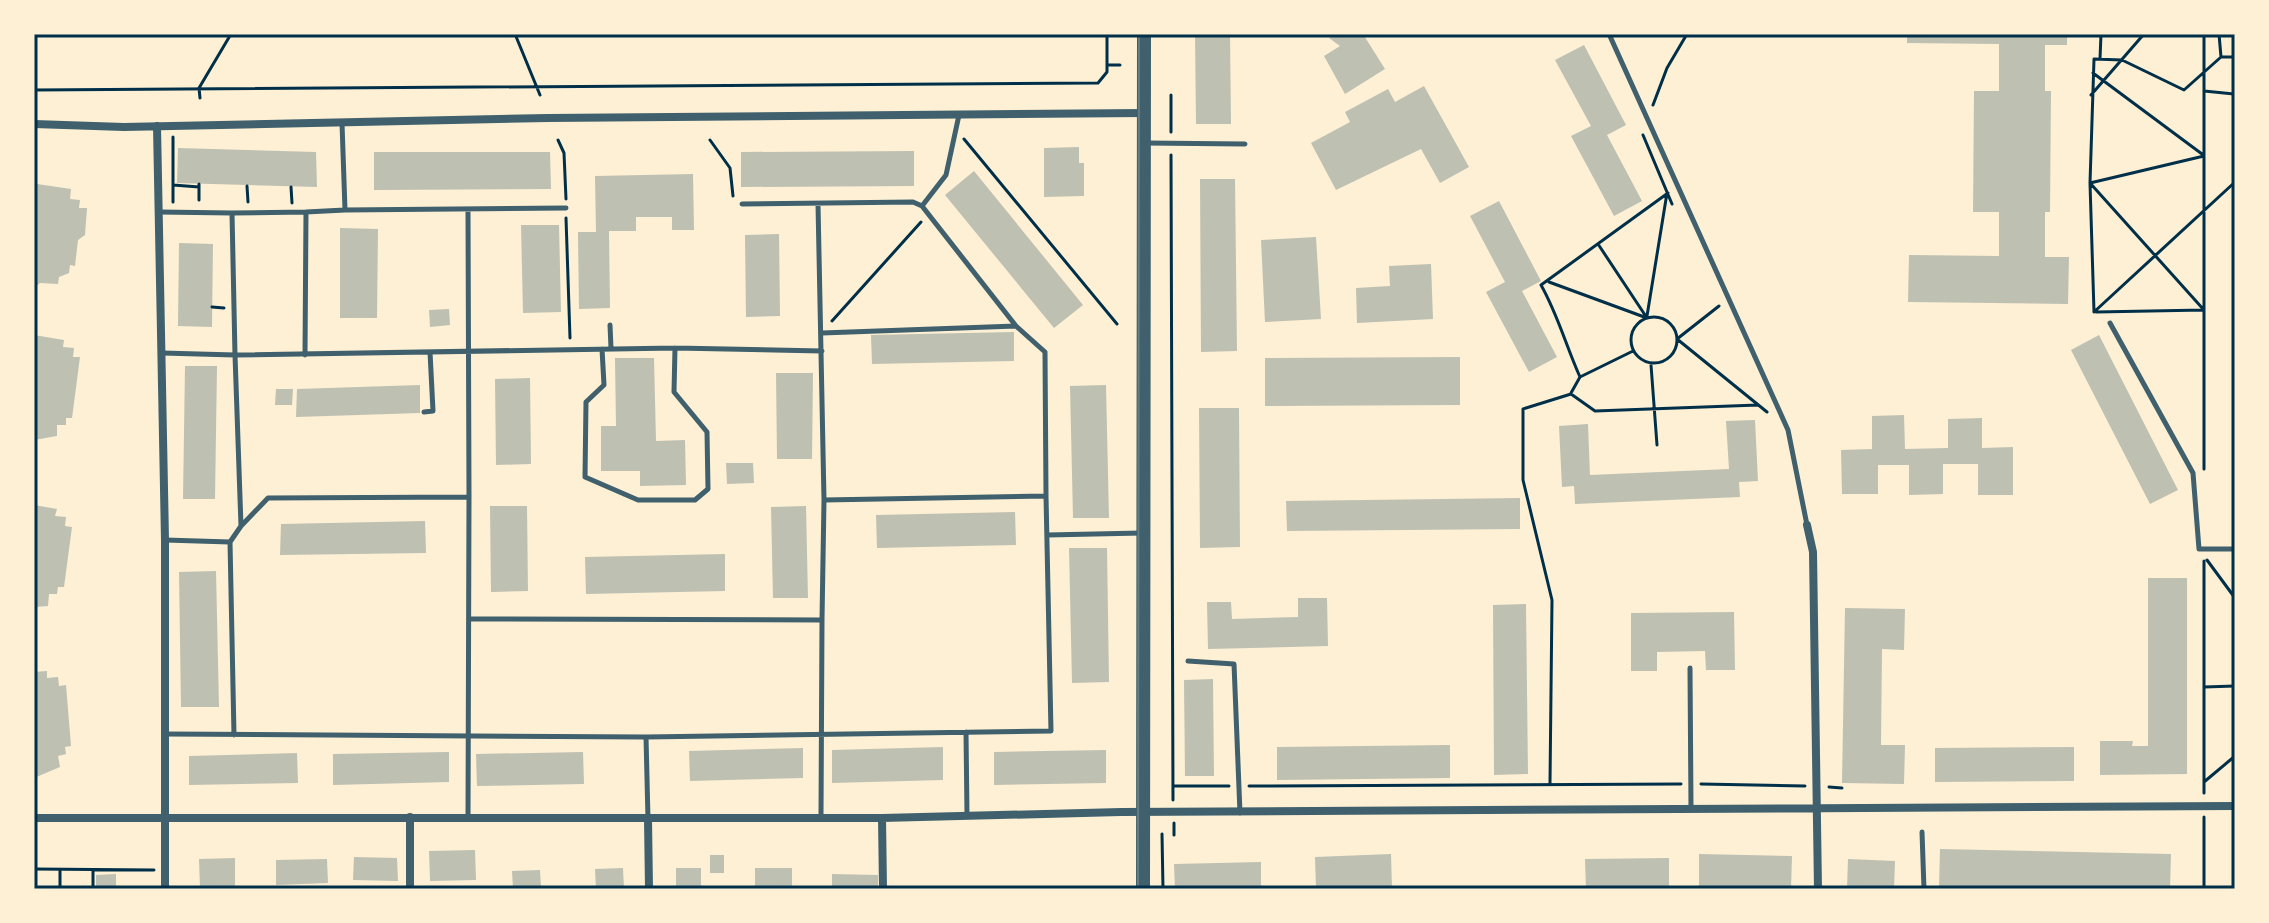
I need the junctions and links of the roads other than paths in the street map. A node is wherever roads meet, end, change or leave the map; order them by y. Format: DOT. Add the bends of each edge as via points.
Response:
graph roads {
  1 [pos="1144,34"];
  2 [pos="1609,34"];
  3 [pos="1144,113"];
  4 [pos="959,115"];
  5 [pos="342,123"];
  6 [pos="34,124"];
  7 [pos="157,126"];
  8 [pos="1144,143"];
  9 [pos="1245,144"];
  10 [pos="742,204"];
  11 [pos="818,204"];
  12 [pos="922,206"];
  13 [pos="566,208"];
  14 [pos="345,210"];
  15 [pos="468,210"];
  16 [pos="159,212"];
  17 [pos="306,212"];
  18 [pos="232,213"];
  19 [pos="2110,323"];
  20 [pos="610,325"];
  21 [pos="1016,326"];
  22 [pos="822,333"];
  23 [pos="611,348"];
  24 [pos="675,348"];
  25 [pos="602,349"];
  26 [pos="822,351"];
  27 [pos="430,352"];
  28 [pos="471,352"];
  29 [pos="161,353"];
  30 [pos="235,355"];
  31 [pos="305,355"];
  32 [pos="424,412"];
  33 [pos="1046,496"];
  34 [pos="469,497"];
  35 [pos="824,500"];
  36 [pos="1807,525"];
  37 [pos="241,526"];
  38 [pos="1144,533"];
  39 [pos="1047,535"];
  40 [pos="165,540"];
  41 [pos="230,542"];
  42 [pos="2235,549"];
  43 [pos="469,619"];
  44 [pos="822,620"];
  45 [pos="1188,661"];
  46 [pos="1690,668"];
  47 [pos="821,732"];
  48 [pos="966,732"];
  49 [pos="164,734"];
  50 [pos="234,735"];
  51 [pos="467,735"];
  52 [pos="646,737"];
  53 [pos="2235,806"];
  54 [pos="1819,808"];
  55 [pos="1691,809"];
  56 [pos="1143,813"];
  57 [pos="1240,814"];
  58 [pos="821,816"];
  59 [pos="410,817"];
  60 [pos="967,817"];
  61 [pos="34,818"];
  62 [pos="468,818"];
  63 [pos="882,818"];
  64 [pos="164,819"];
  65 [pos="648,819"];
  66 [pos="1922,832"];
  67 [pos="165,889"];
  68 [pos="410,889"];
  69 [pos="649,889"];
  70 [pos="883,889"];
  71 [pos="1143,889"];
  72 [pos="1818,889"];
  73 [pos="1924,889"];
  1 -- 3 [label="street"];
  2 -- 36 [label="lane" via="1788,430"];
  3 -- 4 [label="street"];
  3 -- 8 [label="street"];
  4 -- 5 [label="street"];
  4 -- 12 [label="lane" via="946,175"];
  5 -- 7 [label="street"];
  5 -- 14 [label="lane"];
  6 -- 7 [label="street"];
  7 -- 16 [label="street"];
  8 -- 9 [label="lane"];
  8 -- 38 [label="street"];
  10 -- 11 [label="lane"];
  11 -- 12 [label="lane"];
  11 -- 22 [label="lane"];
  12 -- 21 [label="lane"];
  13 -- 15 [label="lane"];
  14 -- 15 [label="lane"];
  14 -- 17 [label="lane"];
  15 -- 28 [label="lane"];
  16 -- 18 [label="lane"];
  16 -- 29 [label="street"];
  17 -- 18 [label="lane"];
  17 -- 31 [label="lane"];
  18 -- 30 [label="lane"];
  19 -- 42 [label="lane" via="2193,473 2199,549"];
  20 -- 23 [label="lane"];
  21 -- 22 [label="lane"];
  21 -- 33 [label="lane" via="1045,352"];
  22 -- 26 [label="lane"];
  23 -- 24 [label="lane"];
  23 -- 25 [label="lane"];
  24 -- 25 [label="lane" via="674,392 707,432 708,489 695,500 638,500 585,477 586,402 604,385"];
  24 -- 26 [label="lane"];
  25 -- 28 [label="lane"];
  26 -- 35 [label="lane"];
  27 -- 28 [label="lane"];
  27 -- 31 [label="lane"];
  27 -- 32 [label="lane" via="433,411"];
  28 -- 34 [label="lane"];
  29 -- 30 [label="lane"];
  29 -- 40 [label="street"];
  30 -- 31 [label="lane"];
  30 -- 37 [label="lane"];
  33 -- 35 [label="lane"];
  33 -- 39 [label="lane"];
  34 -- 37 [label="lane" via="268,498"];
  34 -- 43 [label="lane"];
  35 -- 44 [label="lane"];
  36 -- 54 [label="street" via="1813,552"];
  37 -- 41 [label="lane"];
  38 -- 39 [label="lane"];
  38 -- 56 [label="street"];
  39 -- 48 [label="lane" via="1051,731"];
  40 -- 41 [label="lane"];
  40 -- 49 [label="street"];
  41 -- 50 [label="lane"];
  43 -- 44 [label="lane"];
  43 -- 51 [label="lane"];
  44 -- 47 [label="lane"];
  45 -- 57 [label="lane" via="1234,664"];
  46 -- 55 [label="lane"];
  47 -- 48 [label="lane"];
  47 -- 52 [label="lane"];
  47 -- 58 [label="lane"];
  48 -- 60 [label="lane"];
  49 -- 50 [label="lane"];
  49 -- 64 [label="street"];
  50 -- 51 [label="lane"];
  51 -- 52 [label="lane"];
  51 -- 62 [label="lane"];
  52 -- 65 [label="lane"];
  53 -- 54 [label="street"];
  54 -- 55 [label="street"];
  54 -- 72 [label="street"];
  55 -- 57 [label="street"];
  56 -- 57 [label="street"];
  56 -- 60 [label="street"];
  56 -- 71 [label="street"];
  58 -- 63 [label="street"];
  58 -- 65 [label="street"];
  59 -- 62 [label="street"];
  59 -- 64 [label="street"];
  59 -- 68 [label="street"];
  60 -- 63 [label="street"];
  61 -- 64 [label="street"];
  62 -- 65 [label="street"];
  63 -- 70 [label="street"];
  64 -- 67 [label="street"];
  65 -- 69 [label="street"];
  66 -- 73 [label="lane"];
}
